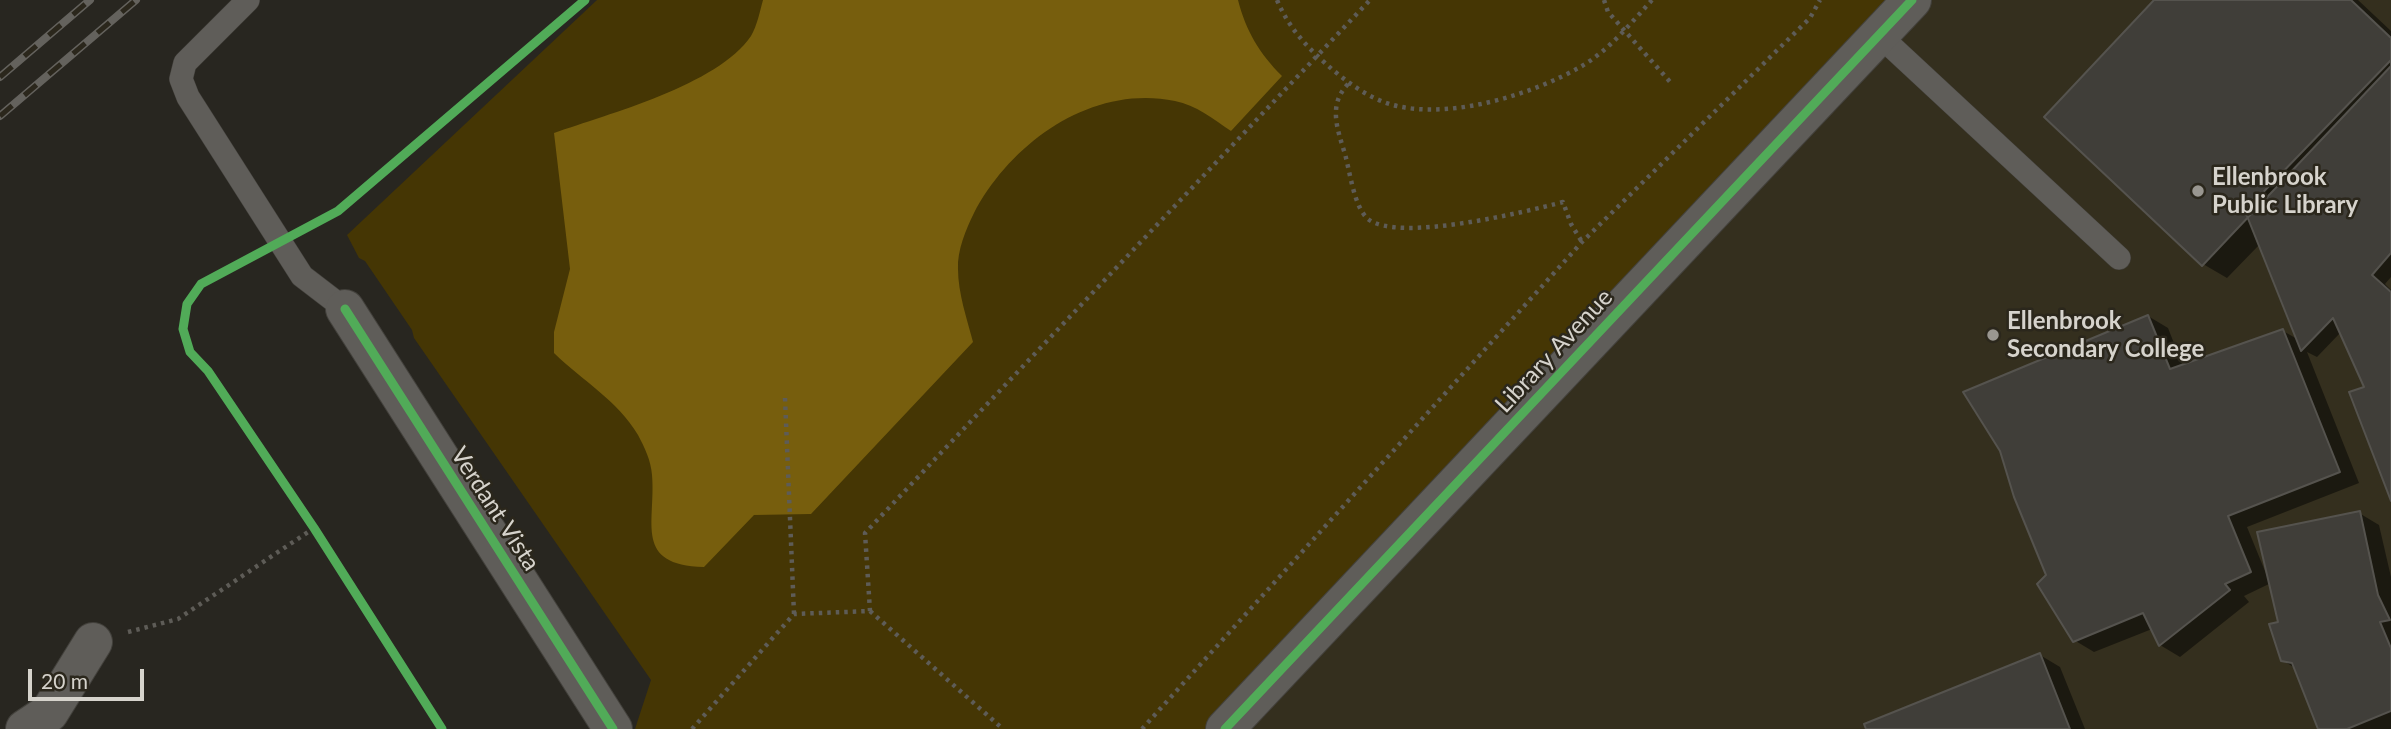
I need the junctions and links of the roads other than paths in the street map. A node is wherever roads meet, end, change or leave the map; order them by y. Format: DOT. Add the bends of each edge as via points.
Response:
graph roads {
  1 [pos="248,0"];
  2 [pos="1912,0"];
  3 [pos="1879,35"];
  4 [pos="2119,258"];
  5 [pos="345,309"];
  6 [pos="93,642"];
  7 [pos="25,729"];
  8 [pos="613,729"];
  9 [pos="1225,729"];
  1 -- 5 [label="lane" via="185,63 181,79 302,276"];
  2 -- 3 [label="street, Library Avenue"];
  3 -- 4 [label="lane"];
  3 -- 9 [label="street, Library Avenue"];
  5 -- 8 [label="street, Verdant Vista"];
  6 -- 7 [label="street" via="49,713"];
}
